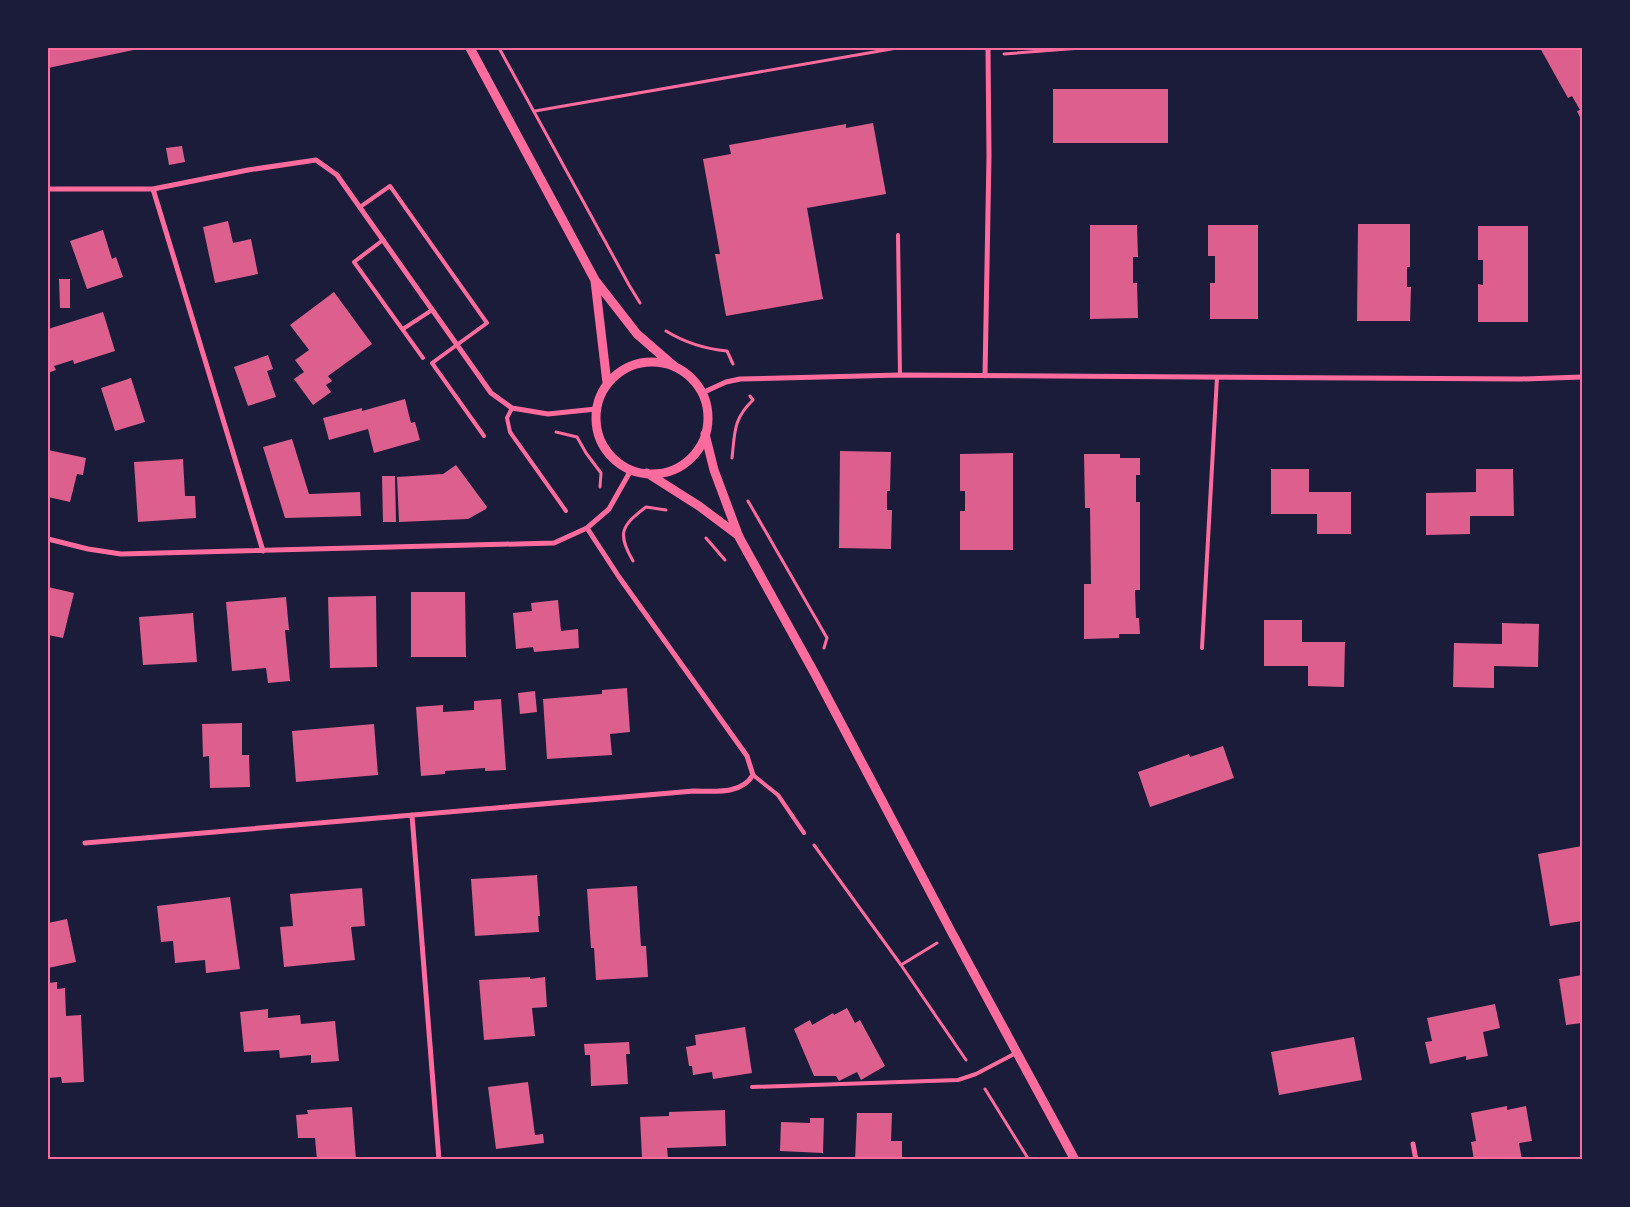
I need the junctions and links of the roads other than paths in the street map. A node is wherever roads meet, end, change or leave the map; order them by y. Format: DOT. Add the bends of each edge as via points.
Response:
graph roads {
  1 [pos="470,48"];
  2 [pos="988,48"];
  3 [pos="48,189"];
  4 [pos="153,189"];
  5 [pos="360,207"];
  6 [pos="898,235"];
  7 [pos="383,240"];
  8 [pos="595,280"];
  9 [pos="432,310"];
  10 [pos="403,330"];
  11 [pos="457,345"];
  12 [pos="423,358"];
  13 [pos="675,367"];
  14 [pos="900,375"];
  15 [pos="984,376"];
  16 [pos="1217,377"];
  17 [pos="1582,377"];
  18 [pos="608,383"];
  19 [pos="702,392"];
  20 [pos="512,408"];
  21 [pos="596,408"];
  22 [pos="705,434"];
  23 [pos="484,436"];
  24 [pos="631,470"];
  25 [pos="647,473"];
  26 [pos="566,511"];
  27 [pos="587,528"];
  28 [pos="740,537"];
  29 [pos="48,539"];
  30 [pos="263,551"];
  31 [pos="1202,648"];
  32 [pos="753,775"];
  33 [pos="412,815"];
  34 [pos="804,833"];
  35 [pos="85,843"];
  36 [pos="1017,1052"];
  37 [pos="752,1087"];
  38 [pos="1414,1144"];
  39 [pos="439,1160"];
  40 [pos="1074,1160"];
  41 [pos="1416,1160"];
  1 -- 8 [label="street"];
  2 -- 15 [label="street"];
  3 -- 4 [label="street"];
  4 -- 5 [label="street" via="316,160 337,175"];
  4 -- 30 [label="street"];
  5 -- 7 [label="street"];
  5 -- 11 [label="lane" via="390,186 487,323"];
  6 -- 14 [label="lane"];
  7 -- 9 [label="street"];
  7 -- 10 [label="lane" via="354,262"];
  8 -- 13 [label="street" via="637,334"];
  8 -- 18 [label="street"];
  9 -- 10 [label="lane"];
  9 -- 11 [label="street"];
  10 -- 12 [label="lane"];
  11 -- 20 [label="street" via="490,393"];
  11 -- 23 [label="lane" via="432,363"];
  13 -- 18 [label="street" via="657,362 638,363 621,370"];
  13 -- 19 [label="street" via="690,377"];
  14 -- 15 [label="street"];
  14 -- 19 [label="street" via="740,379"];
  15 -- 16 [label="street"];
  16 -- 17 [label="street"];
  16 -- 31 [label="lane"];
  18 -- 21 [label="street"];
  19 -- 22 [label="street" via="707,420"];
  20 -- 21 [label="street" via="548,414"];
  20 -- 26 [label="lane" via="507,418 510,432"];
  21 -- 24 [label="street" via="600,440 609,454"];
  22 -- 25 [label="street" via="697,451 683,464 666,472"];
  22 -- 28 [label="street" via="714,470"];
  24 -- 25 [label="street"];
  24 -- 27 [label="street" via="609,509"];
  25 -- 28 [label="street"];
  27 -- 30 [label="street" via="554,542"];
  27 -- 32 [label="street" via="748,756"];
  28 -- 36 [label="street"];
  29 -- 30 [label="street" via="121,554"];
  32 -- 33 [label="street" via="748,783 726,790"];
  32 -- 34 [label="lane" via="778,795"];
  33 -- 35 [label="street"];
  33 -- 39 [label="street"];
  36 -- 37 [label="lane" via="958,1080"];
  36 -- 40 [label="street"];
  38 -- 41 [label="street"];
}
